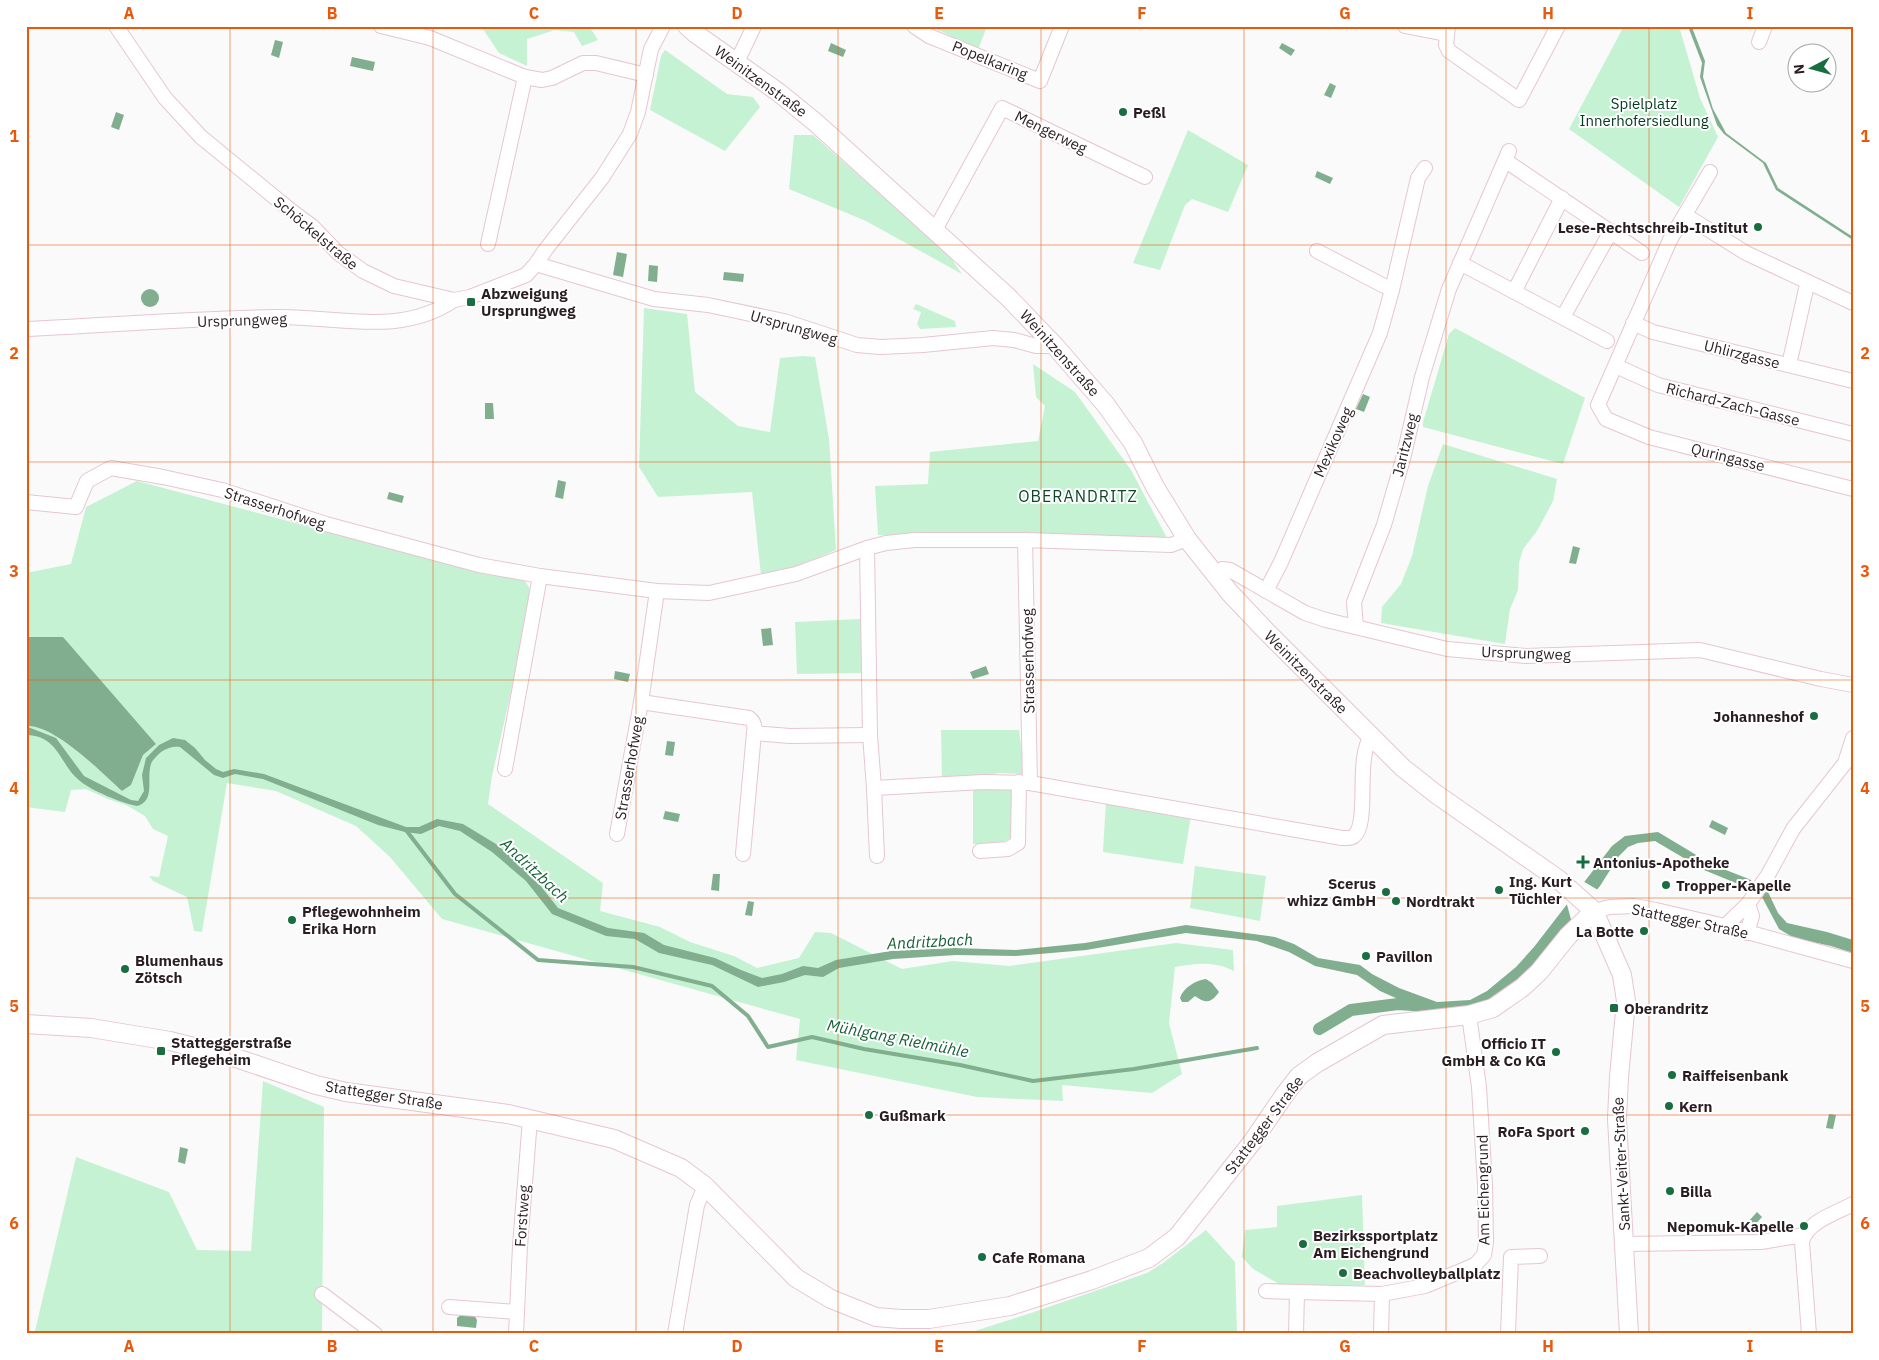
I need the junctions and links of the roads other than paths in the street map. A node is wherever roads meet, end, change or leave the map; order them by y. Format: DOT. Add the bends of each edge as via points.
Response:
graph roads {
  1 [pos="116,26"];
  2 [pos="381,26"];
  3 [pos="663,26"];
  4 [pos="687,26"];
  5 [pos="754,26"];
  6 [pos="914,26"];
  7 [pos="1062,26"];
  8 [pos="1405,26"];
  9 [pos="1558,26"];
  10 [pos="1765,26"];
  11 [pos="1447,30"];
  12 [pos="1759,42"];
  13 [pos="737,62"];
  14 [pos="646,75"];
  15 [pos="525,77"];
  16 [pos="1425,168"];
  17 [pos="1710,172"];
  18 [pos="1145,177"];
  19 [pos="1562,198"];
  20 [pos="1685,215"];
  21 [pos="934,230"];
  22 [pos="1611,231"];
  23 [pos="488,244"];
  24 [pos="1317,251"];
  25 [pos="1642,253"];
  26 [pos="1460,263"];
  27 [pos="536,264"];
  28 [pos="1809,283"];
  29 [pos="1392,290"];
  30 [pos="1514,292"];
  31 [pos="454,300"];
  32 [pos="1853,303"];
  33 [pos="1563,317"];
  34 [pos="1633,323"];
  35 [pos="26,329"];
  36 [pos="1607,341"];
  37 [pos="1056,346"];
  38 [pos="1789,365"];
  39 [pos="1616,366"];
  40 [pos="1853,381"];
  41 [pos="1853,434"];
  42 [pos="1853,489"];
  43 [pos="26,502"];
  44 [pos="1187,539"];
  45 [pos="1025,540"];
  46 [pos="867,548"];
  47 [pos="1215,575"];
  48 [pos="540,576"];
  49 [pos="657,591"];
  50 [pos="1266,592"];
  51 [pos="1360,628"];
  52 [pos="1853,685"];
  53 [pos="641,702"];
  54 [pos="754,734"];
  55 [pos="870,735"];
  56 [pos="1371,737"];
  57 [pos="1853,738"];
  58 [pos="505,769"];
  59 [pos="1024,782"];
  60 [pos="874,788"];
  61 [pos="617,834"];
  62 [pos="980,851"];
  63 [pos="743,854"];
  64 [pos="878,856"];
  65 [pos="1751,900"];
  66 [pos="1591,908"];
  67 [pos="1725,926"];
  68 [pos="1747,933"];
  69 [pos="1853,961"];
  70 [pos="1469,1016"];
  71 [pos="26,1024"];
  72 [pos="530,1119"];
  73 [pos="705,1186"];
  74 [pos="1853,1204"];
  75 [pos="1804,1235"];
  76 [pos="1625,1244"];
  77 [pos="1540,1256"];
  78 [pos="1266,1291"];
  79 [pos="1297,1292"];
  80 [pos="322,1294"];
  81 [pos="1382,1294"];
  82 [pos="449,1307"];
  83 [pos="517,1312"];
  84 [pos="375,1334"];
  85 [pos="516,1334"];
  86 [pos="675,1334"];
  87 [pos="1296,1334"];
  88 [pos="1381,1334"];
  89 [pos="1508,1334"];
  90 [pos="1629,1334"];
  91 [pos="1809,1334"];
  1 -- 31 [label="street, Schöckelstraße" via="165,98 200,137 313,227 338,253 363,271 394,286"];
  2 -- 15 [label="street" via="434,40"];
  3 -- 14 [label="street, Schöckelstraße" via="651,49"];
  4 -- 13 [label="main road, Weinitzenstraße"];
  5 -- 13 [label="street"];
  6 -- 7 [label="street, Popelkaring" via="929,36 1040,81"];
  8 -- 11 [label="street"];
  9 -- 11 [label="street" via="1519,100 1449,51"];
  10 -- 12 [label="street"];
  13 -- 21 [label="main road, Weinitzenstraße" via="814,122"];
  14 -- 15 [label="street" via="583,63 552,78"];
  14 -- 27 [label="street, Schöckelstraße" via="630,134 602,178"];
  15 -- 23 [label="street"];
  16 -- 29 [label="street, Mexikoweg" via="1418,178"];
  17 -- 20 [label="street"];
  18 -- 21 [label="street, Mengerweg" via="1002,108"];
  19 -- 22 [label="street, Jaritzweg"];
  19 -- 26 [label="street, Jaritzweg" via="1507,156"];
  19 -- 30 [label="street"];
  20 -- 28 [label="street" via="1738,248"];
  20 -- 34 [label="street" via="1670,240"];
  21 -- 37 [label="main road, Weinitzenstraße"];
  22 -- 25 [label="street, Jaritzweg"];
  22 -- 33 [label="street"];
  24 -- 29 [label="street"];
  26 -- 30 [label="street"];
  26 -- 51 [label="street, Jaritzweg" via="1422,377 1384,525 1354,602"];
  27 -- 31 [label="street, Schöckelstraße" via="526,275"];
  27 -- 37 [label="street, Ursprungweg" via="654,299 784,321 856,345 932,345 983,339"];
  28 -- 32 [label="street"];
  28 -- 38 [label="street"];
  29 -- 50 [label="street, Mexikoweg" via="1368,363"];
  30 -- 33 [label="street"];
  31 -- 35 [label="street, Ursprungweg" via="413,319 366,323 278,317"];
  33 -- 36 [label="street"];
  34 -- 38 [label="street, Uhlirzgasse" via="1653,332"];
  34 -- 39 [label="street"];
  37 -- 44 [label="main road, Weinitzenstraße" via="1133,443"];
  38 -- 40 [label="street, Uhlirzgasse"];
  39 -- 41 [label="street, Richard-Zach-Gasse" via="1658,385"];
  39 -- 42 [label="street, Quringasse" via="1598,405 1606,419 1649,437"];
  43 -- 48 [label="street, Strasserhofweg" via="76,506 87,481 111,468 222,490 419,550"];
  44 -- 45 [label="street, Strasserhofweg" via="1171,545"];
  44 -- 47 [label="main road, Weinitzenstraße"];
  45 -- 46 [label="street, Strasserhofweg" via="915,540"];
  45 -- 59 [label="street, Strasserhofweg"];
  46 -- 49 [label="street, Strasserhofweg" via="796,574 709,593"];
  46 -- 55 [label="street"];
  47 -- 50 [label="street, Ursprungweg" via="1222,569 1230,570"];
  47 -- 56 [label="main road, Weinitzenstraße"];
  48 -- 49 [label="street, Strasserhofweg"];
  48 -- 58 [label="street"];
  49 -- 53 [label="street, Strasserhofweg"];
  50 -- 51 [label="street, Ursprungweg" via="1305,613"];
  51 -- 52 [label="street, Ursprungweg" via="1447,649 1526,656 1700,650"];
  53 -- 54 [label="street, Strasserhofweg" via="749,718 755,727"];
  53 -- 61 [label="street, Strasserhofweg"];
  54 -- 55 [label="street"];
  54 -- 63 [label="street"];
  55 -- 60 [label="street"];
  56 -- 59 [label="street" via="1365,749 1360,821 1353,837 1342,838"];
  56 -- 66 [label="main road, Weinitzenstraße" via="1436,794 1542,867"];
  57 -- 65 [label="street" via="1845,763 1793,830 1777,862"];
  59 -- 60 [label="street"];
  59 -- 62 [label="street, Strasserhofweg" via="1018,842 1008,849"];
  60 -- 64 [label="street"];
  65 -- 67 [label="street"];
  65 -- 68 [label="street" via="1752,916"];
  66 -- 67 [label="street, Stattegger Straße" via="1634,906"];
  66 -- 70 [label="main road, Stattegger Straße" via="1523,987 1493,1008"];
  66 -- 76 [label="main road, Sankt-Veiter-Straße" via="1622,975 1626,1001 1617,1119"];
  67 -- 68 [label="street, Stattegger Straße"];
  68 -- 69 [label="street, Stattegger Straße"];
  70 -- 73 [label="main road, Stattegger Straße" via="1383,1025 1316,1063 1294,1081 1253,1141 1177,1238 1149,1258 1010,1306 914,1320 876,1316 831,1299 796,1278"];
  70 -- 81 [label="street, Am Eichengrund" via="1479,1087 1484,1255 1475,1265 1425,1286"];
  71 -- 72 [label="main road, Stattegger Straße" via="91,1028 170,1041 346,1092"];
  72 -- 73 [label="main road, Stattegger Straße" via="614,1139 681,1168"];
  72 -- 83 [label="street, Forstweg"];
  73 -- 86 [label="street" via="697,1205"];
  74 -- 75 [label="street" via="1810,1227"];
  75 -- 76 [label="street" via="1761,1242"];
  75 -- 91 [label="street"];
  76 -- 90 [label="main road, Sankt-Veiter-Straße"];
  77 -- 89 [label="street" via="1512,1257"];
  78 -- 79 [label="street, Am Eichengrund"];
  79 -- 81 [label="street, Am Eichengrund"];
  79 -- 87 [label="street"];
  80 -- 84 [label="street"];
  81 -- 88 [label="street"];
  82 -- 83 [label="street"];
  83 -- 85 [label="street, Forstweg"];
}
